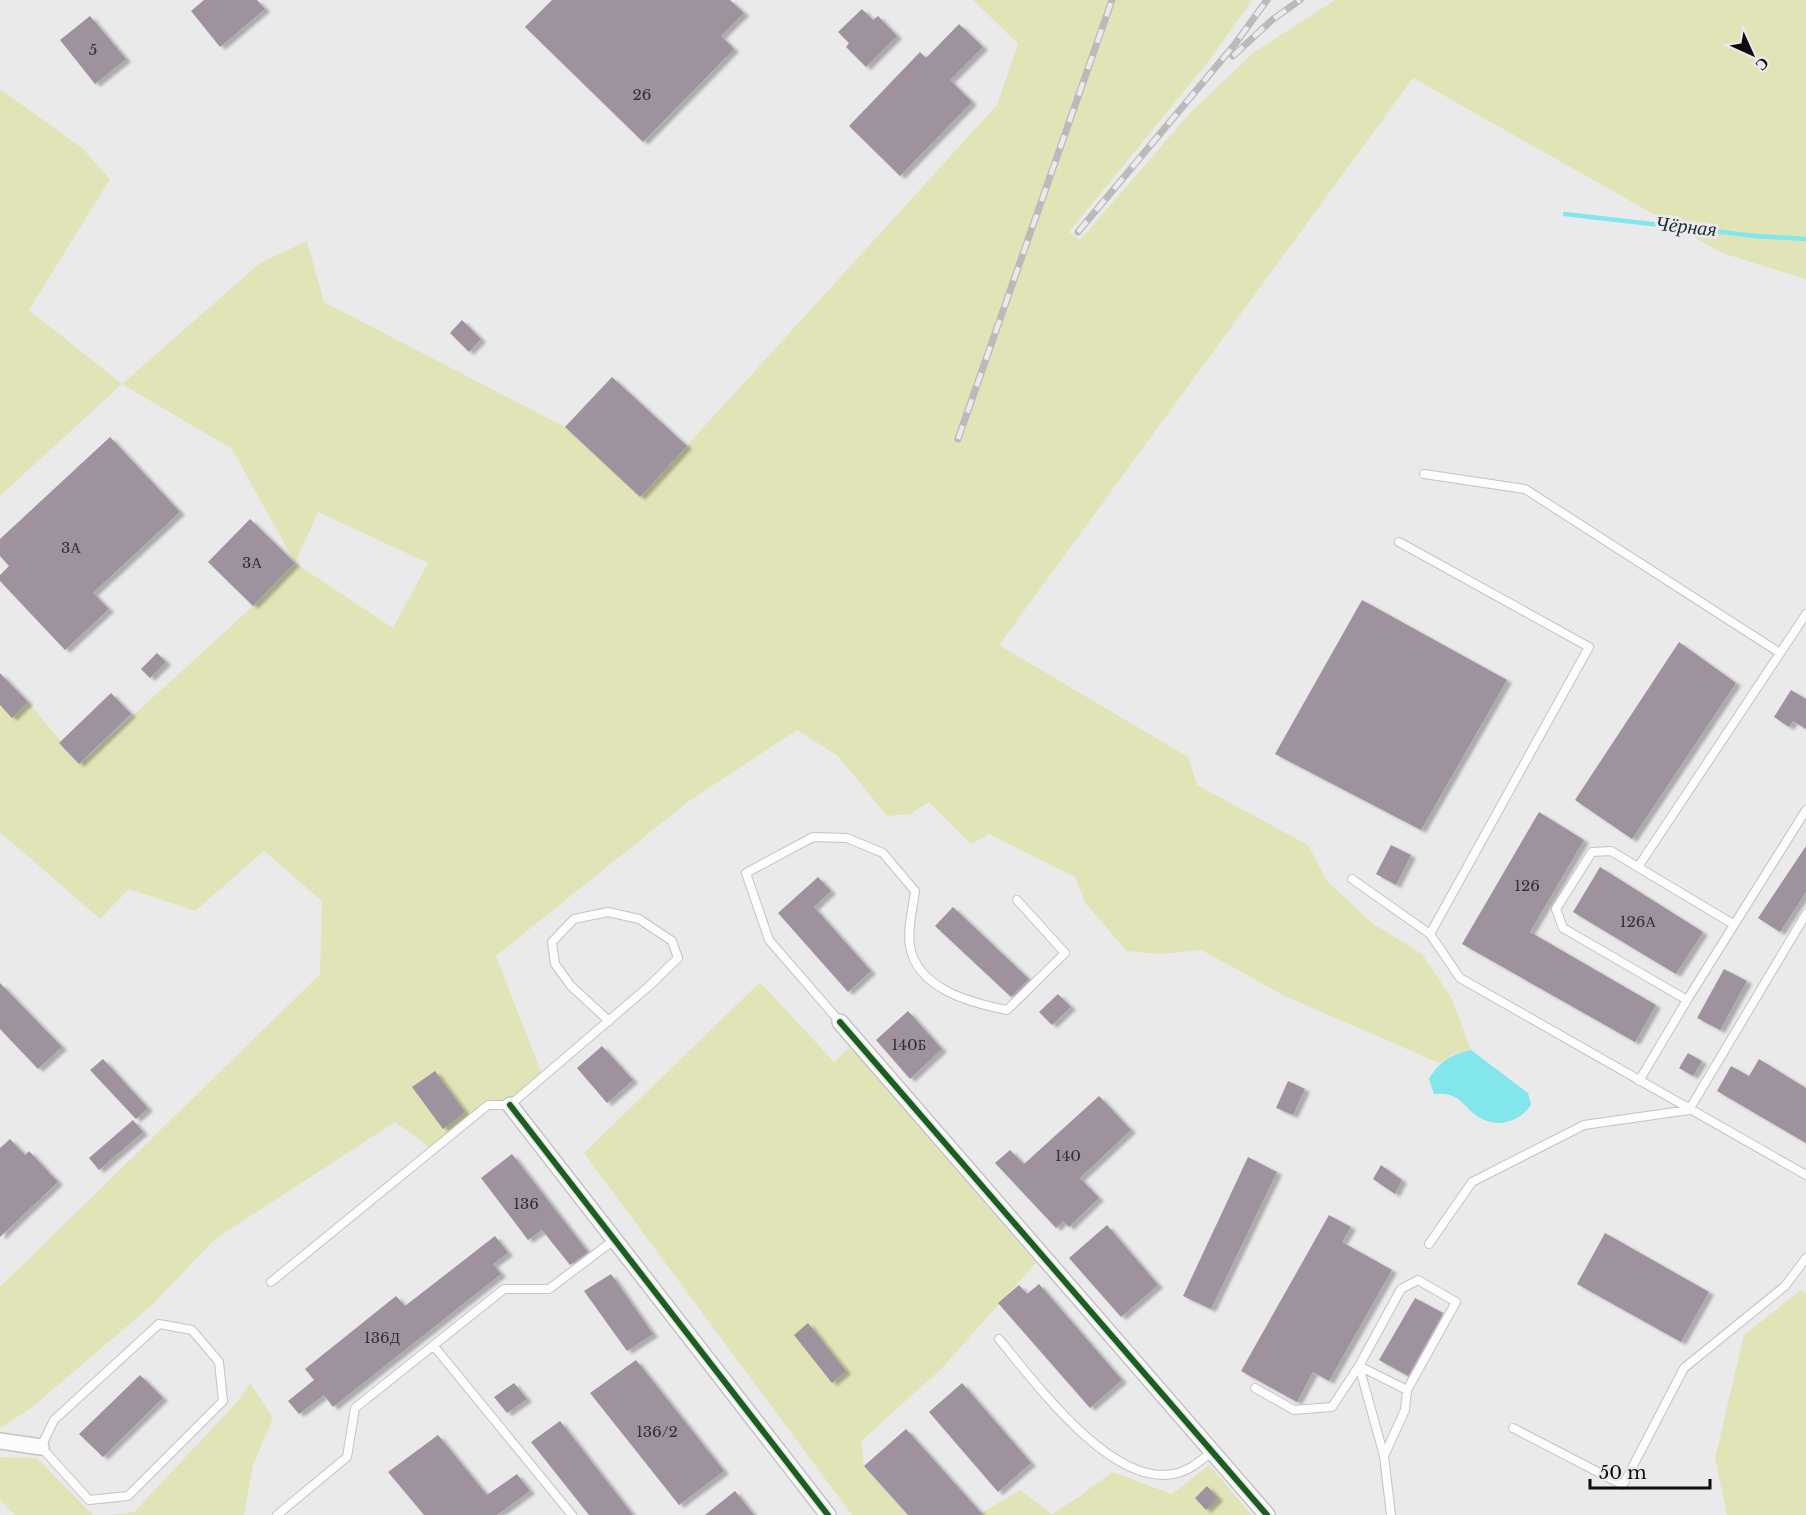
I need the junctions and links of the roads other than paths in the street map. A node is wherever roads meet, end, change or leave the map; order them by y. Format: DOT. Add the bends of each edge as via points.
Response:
graph roads {
  1 [pos="1424,474"];
  2 [pos="1399,542"];
  3 [pos="1806,614"];
  4 [pos="1780,653"];
  5 [pos="1806,810"];
  6 [pos="1638,867"];
  7 [pos="1352,879"];
  8 [pos="1017,900"];
  9 [pos="1806,914"];
  10 [pos="1733,924"];
  11 [pos="1430,934"];
  12 [pos="1688,1000"];
  13 [pos="609,1021"];
  14 [pos="840,1022"];
  15 [pos="1639,1081"];
  16 [pos="510,1105"];
  17 [pos="1689,1110"];
  18 [pos="1806,1175"];
  19 [pos="615,1240"];
  20 [pos="1429,1244"];
  21 [pos="1806,1258"];
  22 [pos="271,1282"];
  23 [pos="999,1339"];
  24 [pos="433,1346"];
  25 [pos="1359,1366"];
  26 [pos="1255,1388"];
  27 [pos="1407,1390"];
  28 [pos="1513,1428"];
  29 [pos="0,1441"];
  30 [pos="41,1447"];
  31 [pos="1212,1452"];
  32 [pos="1384,1456"];
  33 [pos="277,1515"];
  34 [pos="572,1515"];
  35 [pos="828,1515"];
  36 [pos="1267,1515"];
  37 [pos="1391,1515"];
  1 -- 4 [label="lane" via="1525,489"];
  2 -- 11 [label="lane" via="1589,647"];
  3 -- 4 [label="lane"];
  4 -- 6 [label="lane"];
  5 -- 10 [label="lane"];
  6 -- 10 [label="lane"];
  6 -- 12 [label="lane" via="1611,851 1592,852 1556,909 1563,928"];
  7 -- 11 [label="lane"];
  8 -- 14 [label="lane" via="1065,953 1007,1010 975,1004 917,970 909,945 915,891 883,852 847,838 813,837 746,873 769,940"];
  9 -- 17 [label="lane"];
  10 -- 12 [label="lane"];
  11 -- 15 [label="lane" via="1460,978"];
  12 -- 15 [label="lane"];
  13 -- 13 [label="lane" via="571,986 555,964 552,942 574,919 608,912 639,919 672,941 678,958"];
  13 -- 16 [label="lane"];
  14 -- 31 [label="street"];
  15 -- 17 [label="lane"];
  16 -- 19 [label="street"];
  16 -- 22 [label="lane" via="488,1105"];
  17 -- 18 [label="lane"];
  17 -- 20 [label="lane" via="1584,1125 1472,1182"];
  19 -- 24 [label="lane" via="549,1289 504,1289"];
  19 -- 35 [label="street"];
  21 -- 28 [label="lane" via="1785,1286 1684,1368 1623,1485"];
  23 -- 31 [label="lane" via="1066,1419 1117,1460 1145,1471 1171,1475 1188,1470"];
  24 -- 33 [label="lane" via="355,1408 347,1456"];
  24 -- 34 [label="lane"];
  25 -- 26 [label="lane" via="1332,1407 1294,1410"];
  25 -- 27 [label="lane"];
  25 -- 27 [label="lane" via="1401,1290 1418,1280 1456,1302"];
  25 -- 32 [label="lane"];
  27 -- 32 [label="lane" via="1405,1410"];
  29 -- 30 [label="street"];
  30 -- 30 [label="lane" via="89,1500 128,1496 223,1401 219,1362 192,1330 159,1324 54,1420"];
  31 -- 36 [label="street"];
  32 -- 37 [label="lane"];
}
